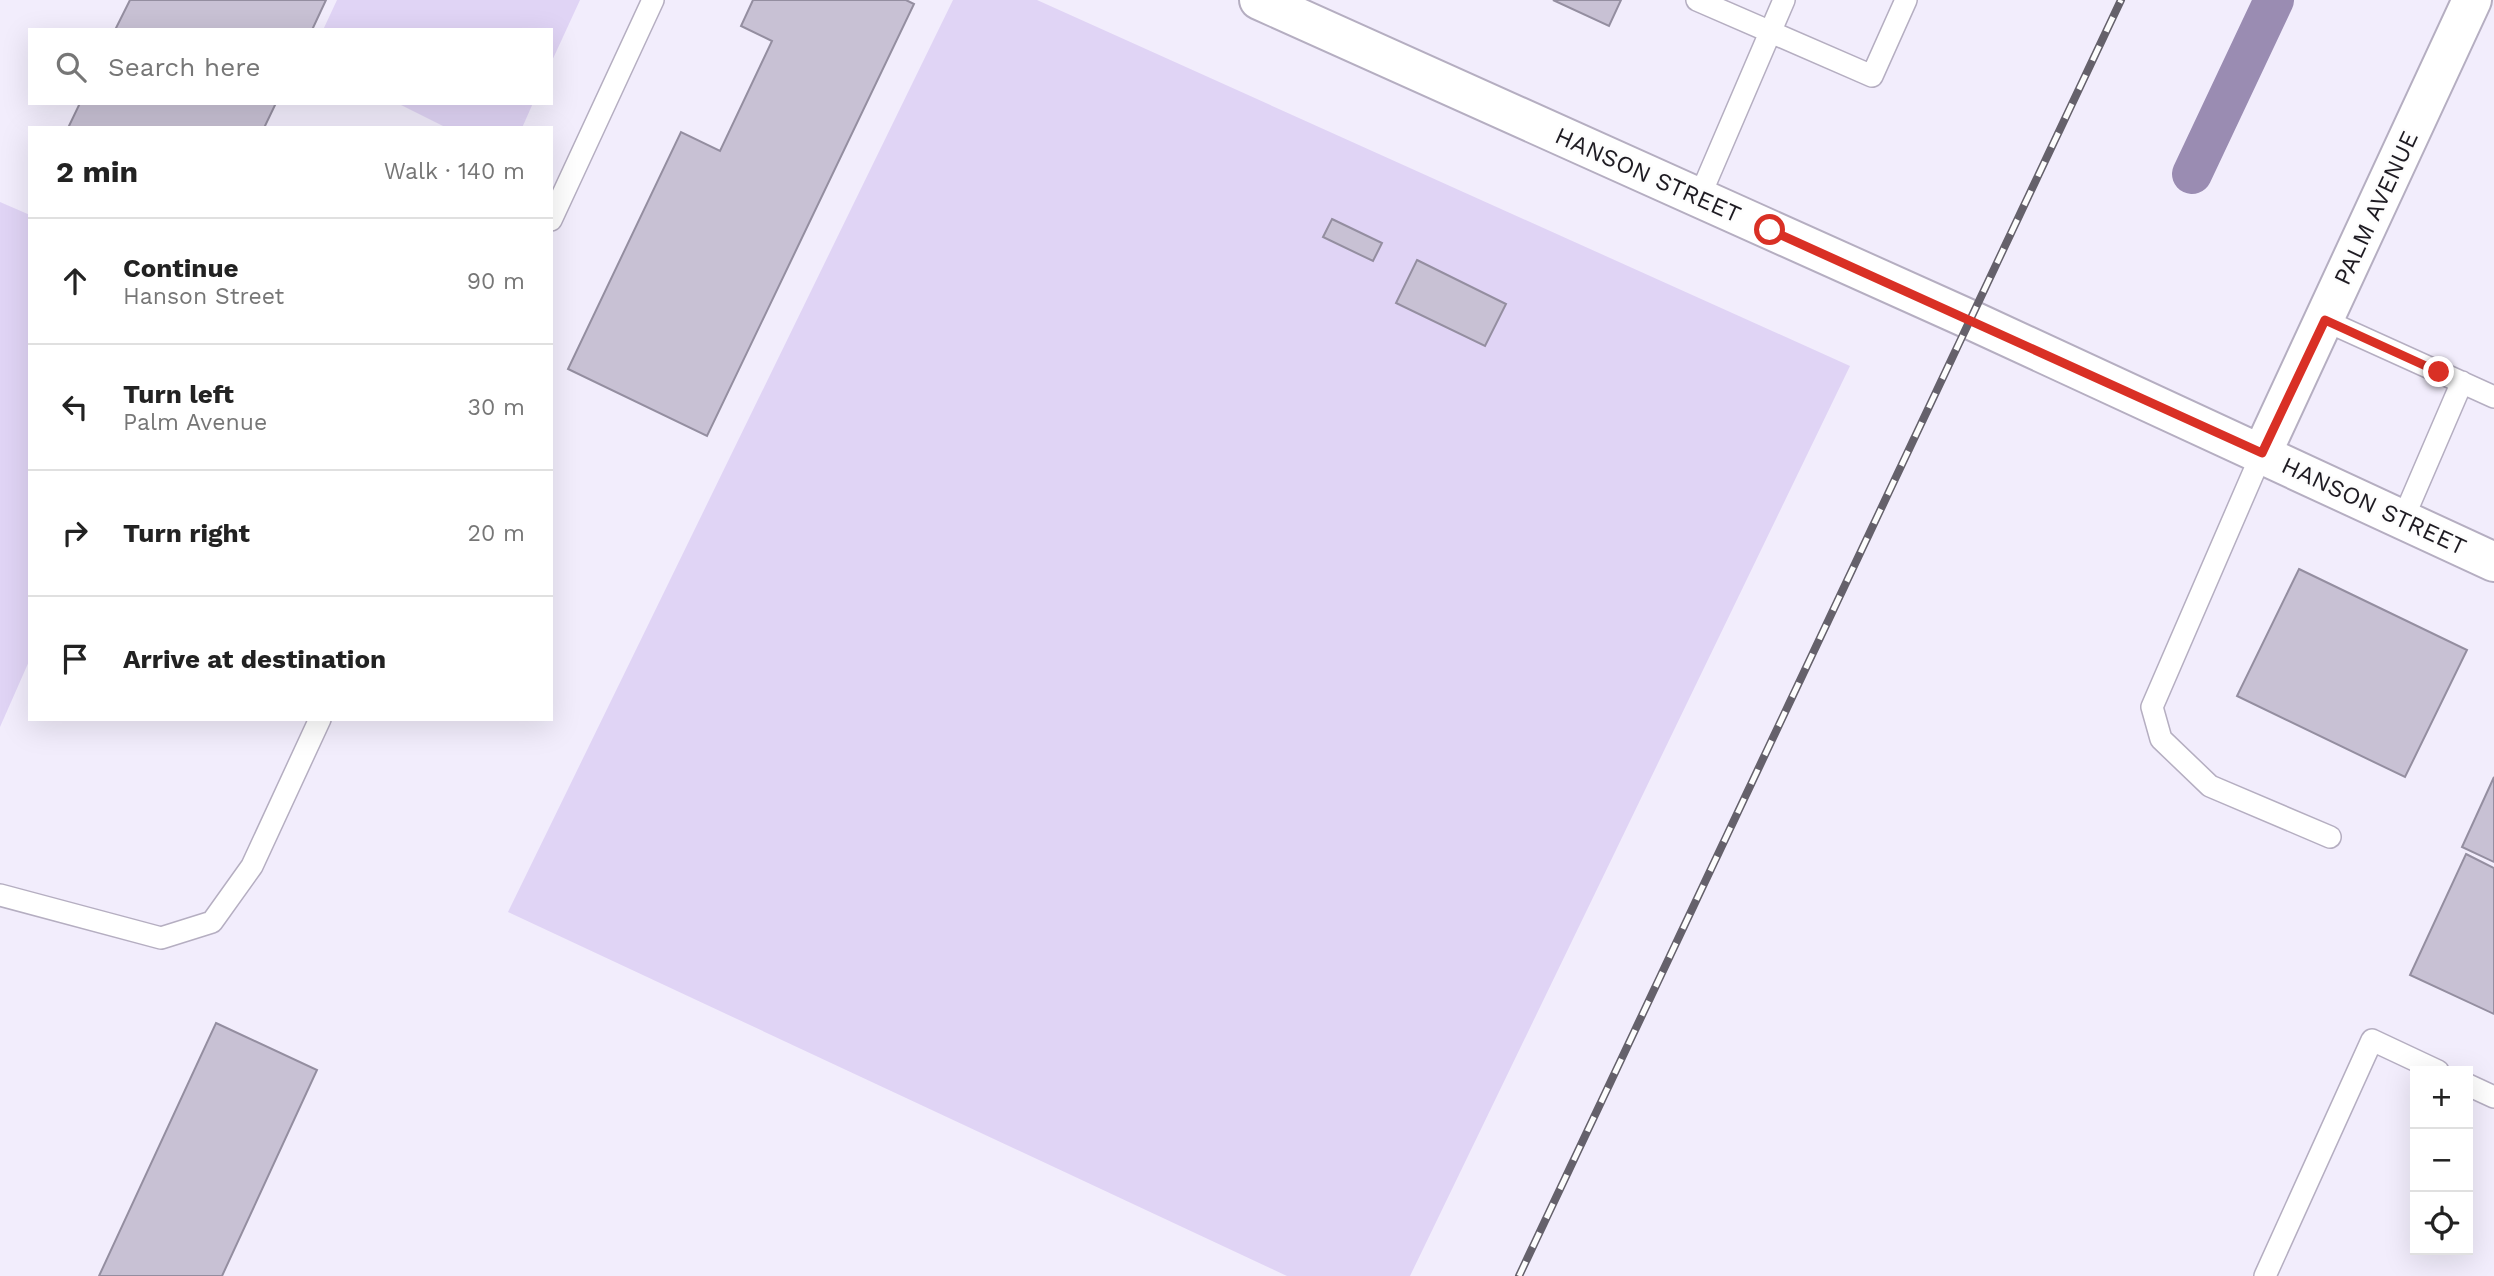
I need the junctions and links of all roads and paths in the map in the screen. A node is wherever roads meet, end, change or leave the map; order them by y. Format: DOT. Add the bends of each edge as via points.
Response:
graph roads {
  1 [pos="653,0"];
  2 [pos="1259,0"];
  3 [pos="1696,0"];
  4 [pos="1784,0"];
  5 [pos="1906,0"];
  6 [pos="2472,0"];
  7 [pos="1770,32"];
  8 [pos="1699,198"];
  9 [pos="553,216"];
  10 [pos="2325,320"];
  11 [pos="2462,382"];
  12 [pos="2494,397"];
  13 [pos="2262,453"];
  14 [pos="2403,519"];
  15 [pos="2494,562"];
  16 [pos="319,721"];
  17 [pos="2330,837"];
  18 [pos="0,895"];
  19 [pos="2427,1066"];
  20 [pos="2473,1087"];
  21 [pos="2494,1097"];
  22 [pos="2265,1276"];
  1 -- 9 [label="lane"];
  2 -- 8 [label="street, HANSON STREET"];
  3 -- 7 [label="lane"];
  4 -- 7 [label="lane"];
  5 -- 7 [label="lane" via="1872,76"];
  6 -- 10 [label="street, PALM AVENUE"];
  7 -- 8 [label="lane"];
  8 -- 13 [label="street, HANSON STREET"];
  10 -- 11 [label="lane"];
  10 -- 13 [label="street, PALM AVENUE"];
  11 -- 12 [label="lane"];
  11 -- 14 [label="lane"];
  13 -- 14 [label="street, HANSON STREET"];
  13 -- 17 [label="lane" via="2151,707 2161,739 2210,786"];
  14 -- 15 [label="street, HANSON STREET"];
  16 -- 18 [label="lane" via="252,866 212,922 161,938"];
  19 -- 22 [label="lane" via="2372,1040"];
  20 -- 21 [label="lane"];
}
